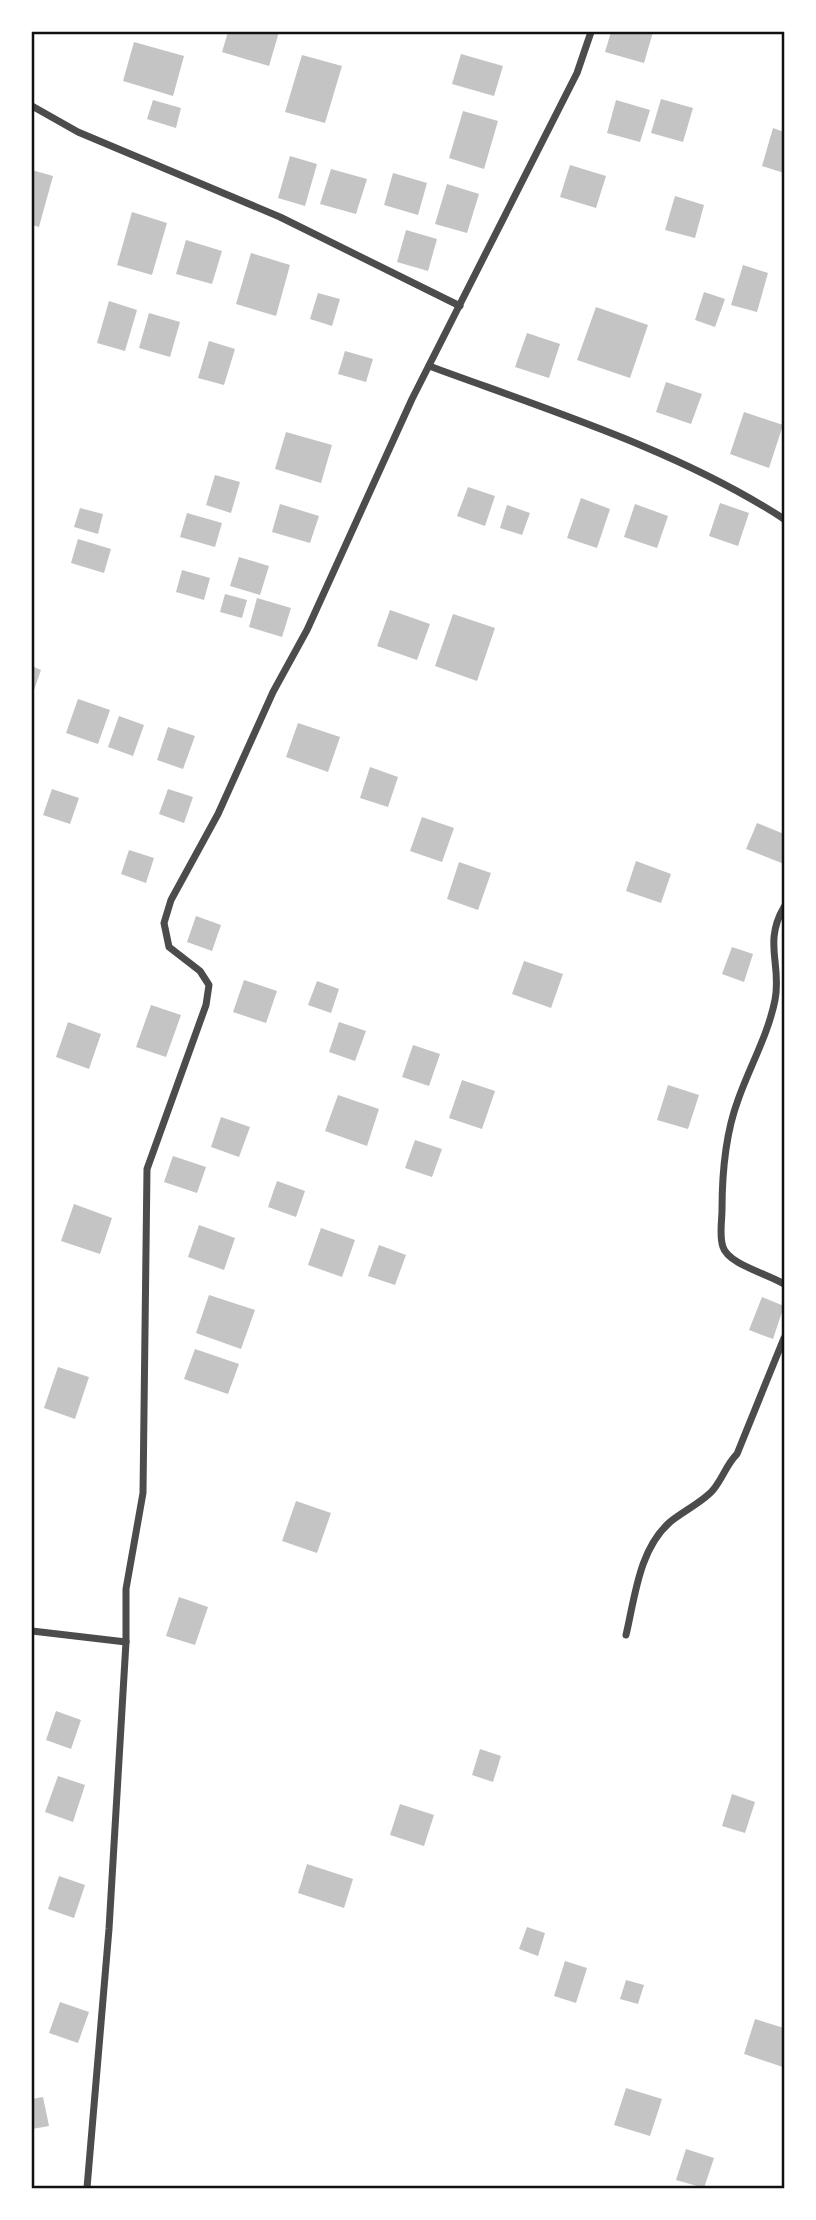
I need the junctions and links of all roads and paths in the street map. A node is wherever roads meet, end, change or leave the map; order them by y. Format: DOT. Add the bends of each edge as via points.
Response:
graph roads {
  1 [pos="591,32"];
  2 [pos="32,106"];
  3 [pos="460,306"];
  4 [pos="429,366"];
  5 [pos="785,519"];
  6 [pos="785,907"];
  7 [pos="785,1284"];
  8 [pos="785,1338"];
  9 [pos="32,1630"];
  10 [pos="626,1635"];
  11 [pos="127,1642"];
  12 [pos="87,2189"];
  1 -- 3 [label="street" via="577,73"];
  2 -- 3 [label="street" via="78,132 280,218"];
  3 -- 4 [label="street"];
  4 -- 5 [label="street" via="606,431 705,475"];
  4 -- 11 [label="street" via="307,630 171,900 164,923 169,947 200,971 209,985 206,1005 147,1169 143,1493 127,1589"];
  6 -- 7 [label="street" via="773,933 775,999 737,1101 722,1180 722,1246 730,1259"];
  8 -- 10 [label="street" via="737,1454 713,1491 653,1540"];
  9 -- 11 [label="street"];
  11 -- 12 [label="street"];
}
